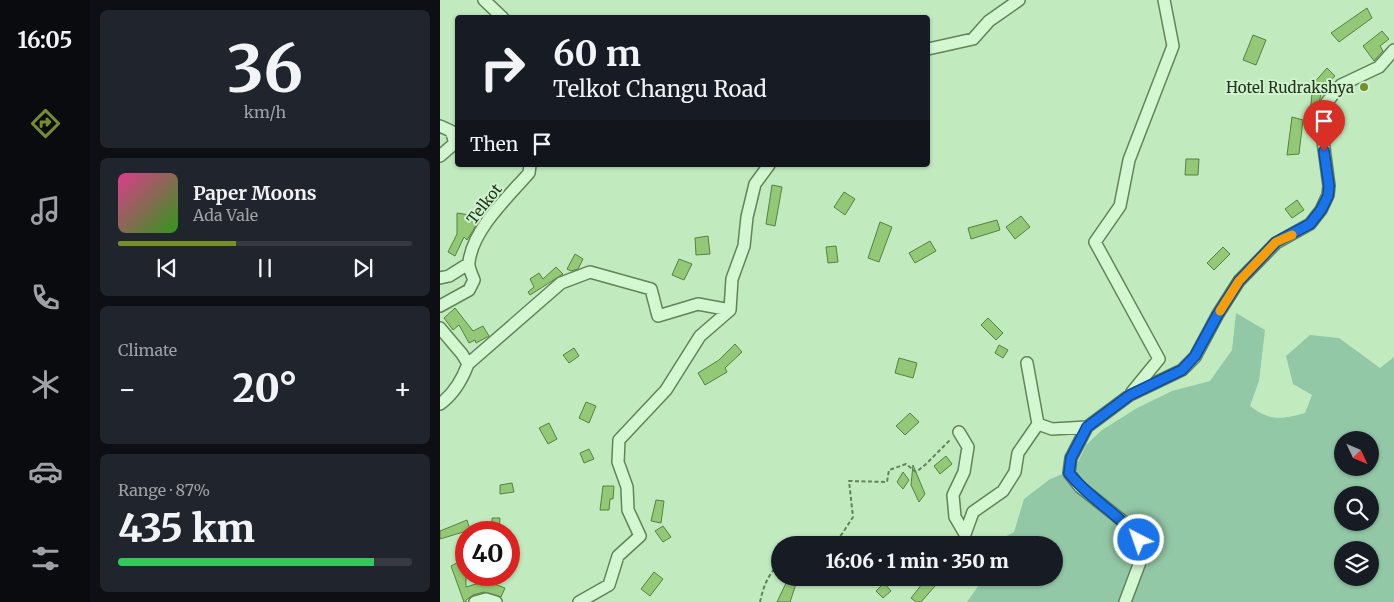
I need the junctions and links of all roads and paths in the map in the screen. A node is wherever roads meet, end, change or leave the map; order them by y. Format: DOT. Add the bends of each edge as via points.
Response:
graph roads {
  1 [pos="484,0"];
  2 [pos="1019,0"];
  3 [pos="1164,0"];
  4 [pos="500,15"];
  5 [pos="930,49"];
  6 [pos="1394,50"];
  7 [pos="440,126"];
  8 [pos="440,156"];
  9 [pos="530,167"];
  10 [pos="768,167"];
  11 [pos="468,264"];
  12 [pos="440,278"];
  13 [pos="440,306"];
  14 [pos="730,310"];
  15 [pos="440,328"];
  16 [pos="1027,363"];
  17 [pos="468,364"];
  18 [pos="1130,395"];
  19 [pos="440,404"];
  20 [pos="1038,424"];
  21 [pos="1087,427"];
  22 [pos="959,432"];
  23 [pos="840,536"];
  24 [pos="771,573"];
  25 [pos="475,602"];
  26 [pos="496,602"];
  27 [pos="579,602"];
  28 [pos="760,602"];
  29 [pos="1125,602"];
  1 -- 4 [label="street"];
  2 -- 5 [label="street" via="989,21 972,39"];
  3 -- 18 [label="street" via="1173,46 1129,160 1120,206 1095,242 1159,359"];
  6 -- 18 [label="street" via="1379,67 1341,85 1328,102 1322,133 1329,186 1321,210 1310,224 1276,242 1239,281 1195,356 1182,370"];
  7 -- 8 [label="street" via="452,131 455,143"];
  9 -- 11 [label="street, Telkot" via="529,173 477,238"];
  10 -- 14 [label="street" via="755,184 744,246 732,279"];
  11 -- 12 [label="street"];
  11 -- 13 [label="street, Telkot" via="474,280 469,290"];
  14 -- 17 [label="street" via="698,304 658,316 650,289 590,272 561,283"];
  14 -- 27 [label="street" via="700,336 666,390 620,440 618,462 628,487 628,510 640,536 618,556 609,585"];
  15 -- 17 [label="street"];
  16 -- 20 [label="street"];
  17 -- 19 [label="street" via="456,388"];
  18 -- 21 [label="street"];
  20 -- 21 [label="street" via="1052,429"];
  20 -- 22 [label="street" via="1018,453 1015,472 1003,491 973,512 964,534 955,517 953,495 964,472 968,447"];
  21 -- 29 [label="street" via="1071,458 1069,473 1080,487 1129,526 1139,540 1140,562"];
  22 -- 23 [label="path" via="916,472 906,464 889,470 887,482 849,481 853,518"];
  24 -- 28 [label="path" via="762,588"];
  25 -- 26 [label="street" via="486,599"];
}
